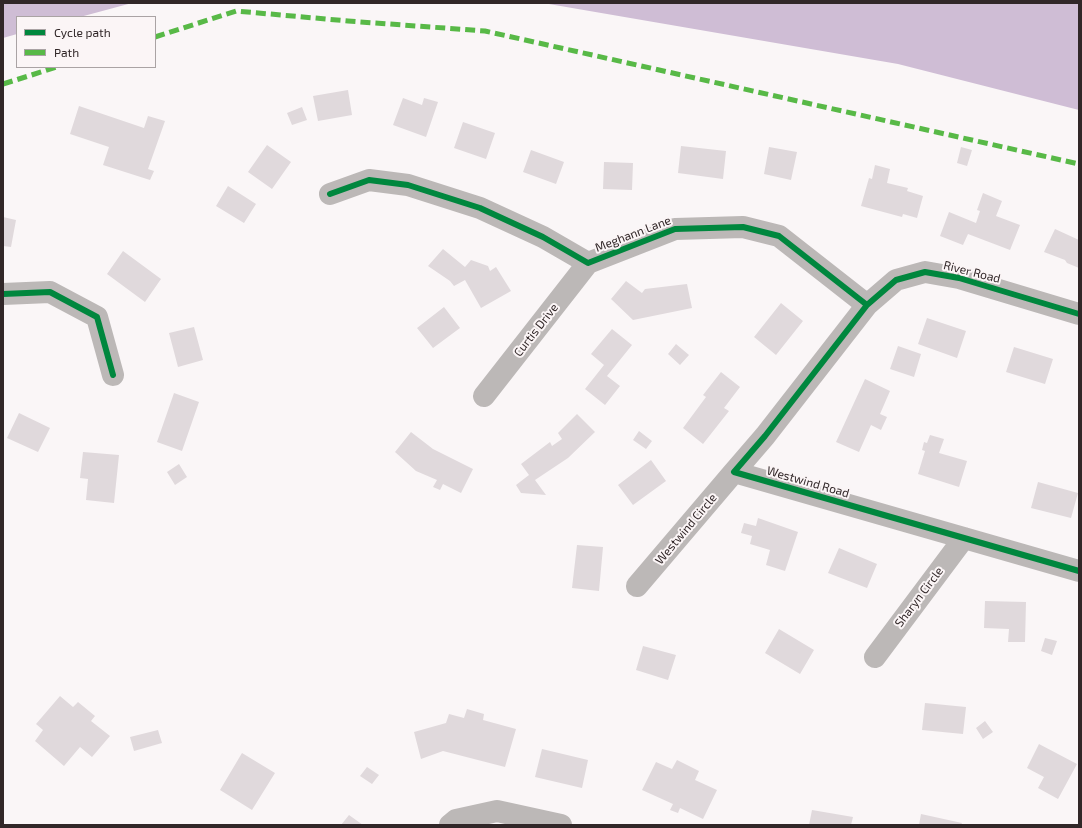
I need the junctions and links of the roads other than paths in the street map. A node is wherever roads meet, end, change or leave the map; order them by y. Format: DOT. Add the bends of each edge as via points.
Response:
graph roads {
  1 [pos="330,194"];
  2 [pos="588,263"];
  3 [pos="3,294"];
  4 [pos="866,305"];
  5 [pos="1079,314"];
  6 [pos="113,375"];
  7 [pos="484,396"];
  8 [pos="734,472"];
  9 [pos="964,538"];
  10 [pos="1079,571"];
  11 [pos="637,586"];
  12 [pos="875,657"];
  13 [pos="453,822"];
  14 [pos="560,825"];
  1 -- 2 [label="street, Meghann Lane" via="370,180 408,186 480,208 543,237"];
  2 -- 4 [label="street, Meghann Lane" via="675,229 743,227 779,236"];
  2 -- 7 [label="street, Curtis Drive"];
  3 -- 6 [label="street" via="50,292 97,317"];
  4 -- 5 [label="street, River Road" via="896,280 925,272 959,278"];
  4 -- 8 [label="street"];
  8 -- 9 [label="street, Westwind Road"];
  8 -- 11 [label="street, Westwind Circle"];
  9 -- 10 [label="street, Westwind Road"];
  9 -- 12 [label="street, Sharyn Circle"];
  13 -- 14 [label="street" via="497,811"];
}
